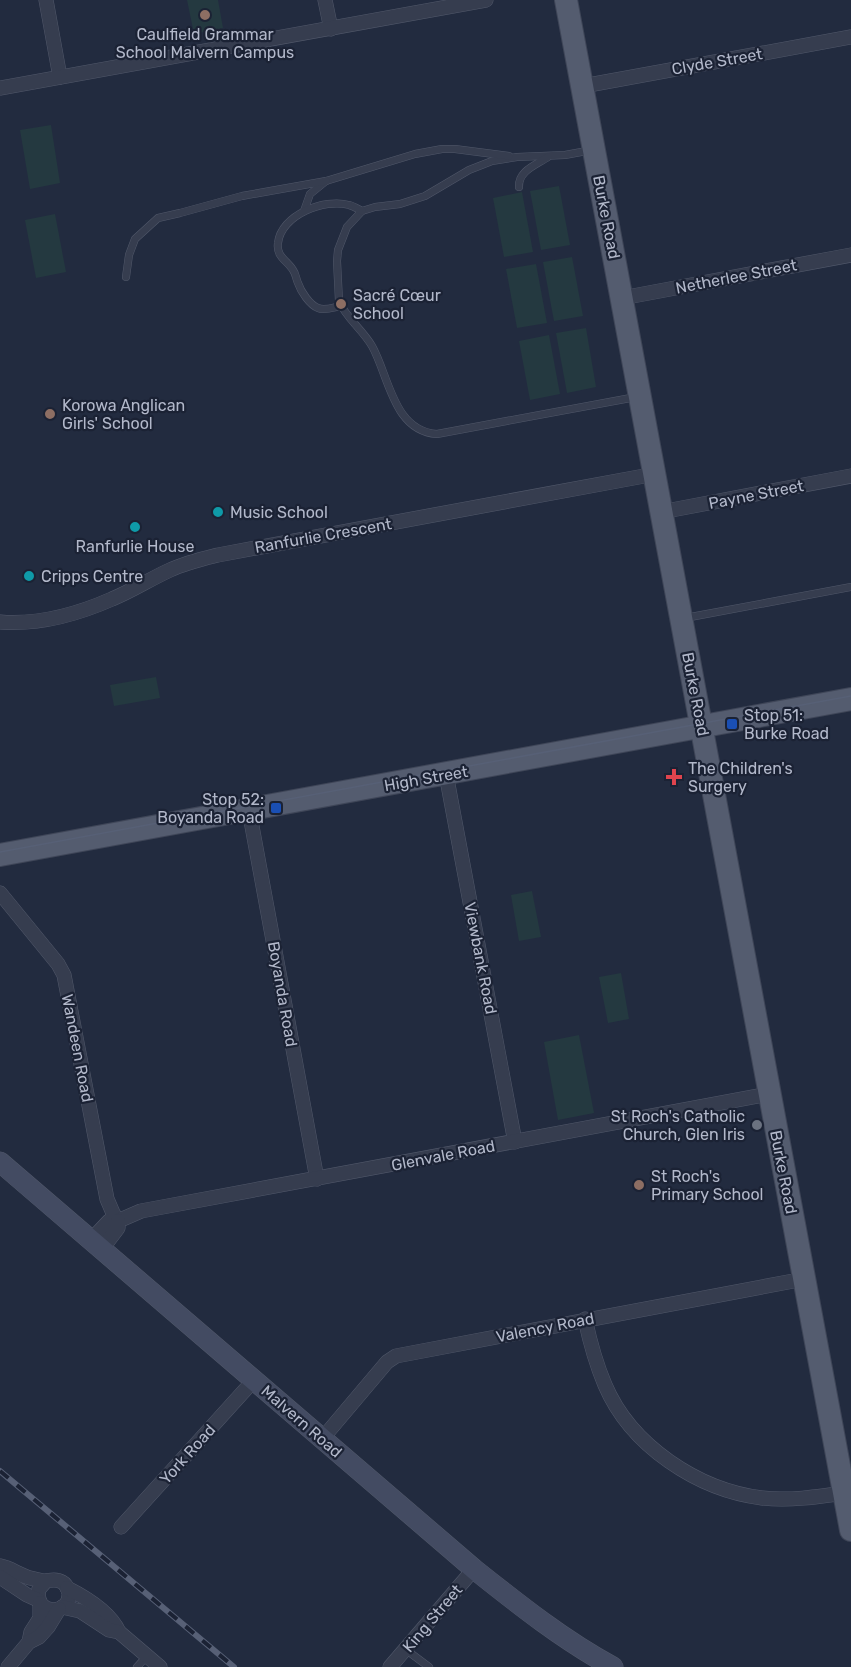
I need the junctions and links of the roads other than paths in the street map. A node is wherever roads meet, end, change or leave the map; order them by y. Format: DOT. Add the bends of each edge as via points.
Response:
graph roads {
  1 [pos="46,0"];
  2 [pos="325,0"];
  3 [pos="486,0"];
  4 [pos="566,0"];
  5 [pos="330,29"];
  6 [pos="851,37"];
  7 [pos="60,77"];
  8 [pos="583,86"];
  9 [pos="0,88"];
  10 [pos="594,150"];
  11 [pos="550,156"];
  12 [pos="517,157"];
  13 [pos="326,181"];
  14 [pos="519,187"];
  15 [pos="304,211"];
  16 [pos="362,211"];
  17 [pos="851,255"];
  18 [pos="126,277"];
  19 [pos="622,298"];
  20 [pos="341,306"];
  21 [pos="640,396"];
  22 [pos="655,474"];
  23 [pos="851,477"];
  24 [pos="661,512"];
  25 [pos="851,587"];
  26 [pos="681,619"];
  27 [pos="0,622"];
  28 [pos="851,699"];
  29 [pos="702,727"];
  30 [pos="446,774"];
  31 [pos="249,810"];
  32 [pos="0,855"];
  33 [pos="0,893"];
  34 [pos="769,1094"];
  35 [pos="515,1142"];
  36 [pos="0,1162"];
  37 [pos="317,1179"];
  38 [pos="118,1221"];
  39 [pos="97,1245"];
  40 [pos="804,1279"];
  41 [pos="585,1319"];
  42 [pos="254,1380"];
  43 [pos="322,1439"];
  44 [pos="844,1493"];
  45 [pos="121,1527"];
  46 [pos="851,1530"];
  47 [pos="0,1566"];
  48 [pos="474,1569"];
  49 [pos="0,1576"];
  50 [pos="46,1581"];
  51 [pos="67,1588"];
  52 [pos="39,1601"];
  53 [pos="61,1608"];
  54 [pos="119,1632"];
  55 [pos="29,1642"];
  56 [pos="405,1649"];
  57 [pos="147,1656"];
  58 [pos="8,1667"];
  59 [pos="137,1667"];
  60 [pos="160,1667"];
  61 [pos="390,1667"];
  62 [pos="429,1667"];
  63 [pos="613,1667"];
  1 -- 7 [label="street"];
  2 -- 5 [label="street"];
  3 -- 5 [label="street"];
  4 -- 8 [label="main road, Burke Road"];
  5 -- 7 [label="street"];
  6 -- 8 [label="street, Clyde Street"];
  7 -- 9 [label="street"];
  8 -- 10 [label="main road, Burke Road"];
  10 -- 11 [label="lane"];
  10 -- 19 [label="main road, Burke Road"];
  11 -- 12 [label="lane"];
  11 -- 14 [label="lane" via="524,172"];
  12 -- 13 [label="lane" via="432,150"];
  12 -- 16 [label="lane" via="481,165 425,196"];
  13 -- 15 [label="lane" via="310,194"];
  13 -- 18 [label="lane" via="243,196 158,218 135,239"];
  15 -- 16 [label="lane" via="342,204"];
  15 -- 20 [label="lane" via="283,230 278,251 316,308"];
  16 -- 20 [label="lane" via="347,227 338,250"];
  17 -- 19 [label="street, Netherlee Street"];
  19 -- 21 [label="main road, Burke Road"];
  20 -- 21 [label="lane" via="372,346 400,411 411,425 430,434"];
  21 -- 22 [label="main road, Burke Road"];
  22 -- 24 [label="main road, Burke Road"];
  22 -- 27 [label="street, Ranfurlie Crescent" via="202,558 87,608 40,620"];
  23 -- 24 [label="street, Payne Street"];
  24 -- 26 [label="main road, Burke Road"];
  25 -- 26 [label="lane"];
  26 -- 29 [label="main road, Burke Road"];
  28 -- 29 [label="main road, High Street"];
  29 -- 30 [label="main road, High Street"];
  29 -- 34 [label="main road, Burke Road"];
  30 -- 31 [label="main road, High Street"];
  30 -- 35 [label="street, Viewbank Road"];
  31 -- 32 [label="main road, High Street"];
  31 -- 37 [label="street, Boyanda Road"];
  33 -- 38 [label="street, Wandeen Road" via="64,975 107,1199"];
  34 -- 35 [label="street, Glenvale Road"];
  34 -- 40 [label="main road, Burke Road"];
  35 -- 37 [label="street, Glenvale Road"];
  36 -- 39 [label="main road, Malvern Road"];
  37 -- 38 [label="street, Glenvale Road" via="141,1211"];
  38 -- 39 [label="street" via="118,1228"];
  39 -- 42 [label="main road, Malvern Road"];
  40 -- 41 [label="street, Valency Road"];
  40 -- 44 [label="main road, Burke Road"];
  41 -- 43 [label="street, Valency Road" via="396,1356"];
  41 -- 44 [label="street" via="592,1350 612,1400 635,1431 675,1465 723,1489 762,1498"];
  42 -- 43 [label="main road, Malvern Road"];
  42 -- 45 [label="street, York Road"];
  43 -- 48 [label="main road, Malvern Road"];
  44 -- 46 [label="main road, Burke Road"];
  47 -- 50 [label="street"];
  48 -- 56 [label="street, King Street"];
  48 -- 63 [label="main road, Malvern Road" via="517,1603"];
  49 -- 52 [label="street"];
  50 -- 51 [label="street" via="56,1579"];
  50 -- 52 [label="street" via="39,1589"];
  51 -- 53 [label="street" via="68,1598"];
  51 -- 54 [label="street" via="114,1621"];
  52 -- 53 [label="street" via="51,1610"];
  52 -- 55 [label="street" via="40,1618"];
  53 -- 54 [label="street" via="80,1611"];
  53 -- 55 [label="street" via="39,1637"];
  54 -- 57 [label="street"];
  55 -- 58 [label="street"];
  56 -- 61 [label="street, King Street"];
  56 -- 62 [label="lane"];
  57 -- 59 [label="lane"];
  57 -- 60 [label="street"];
}
